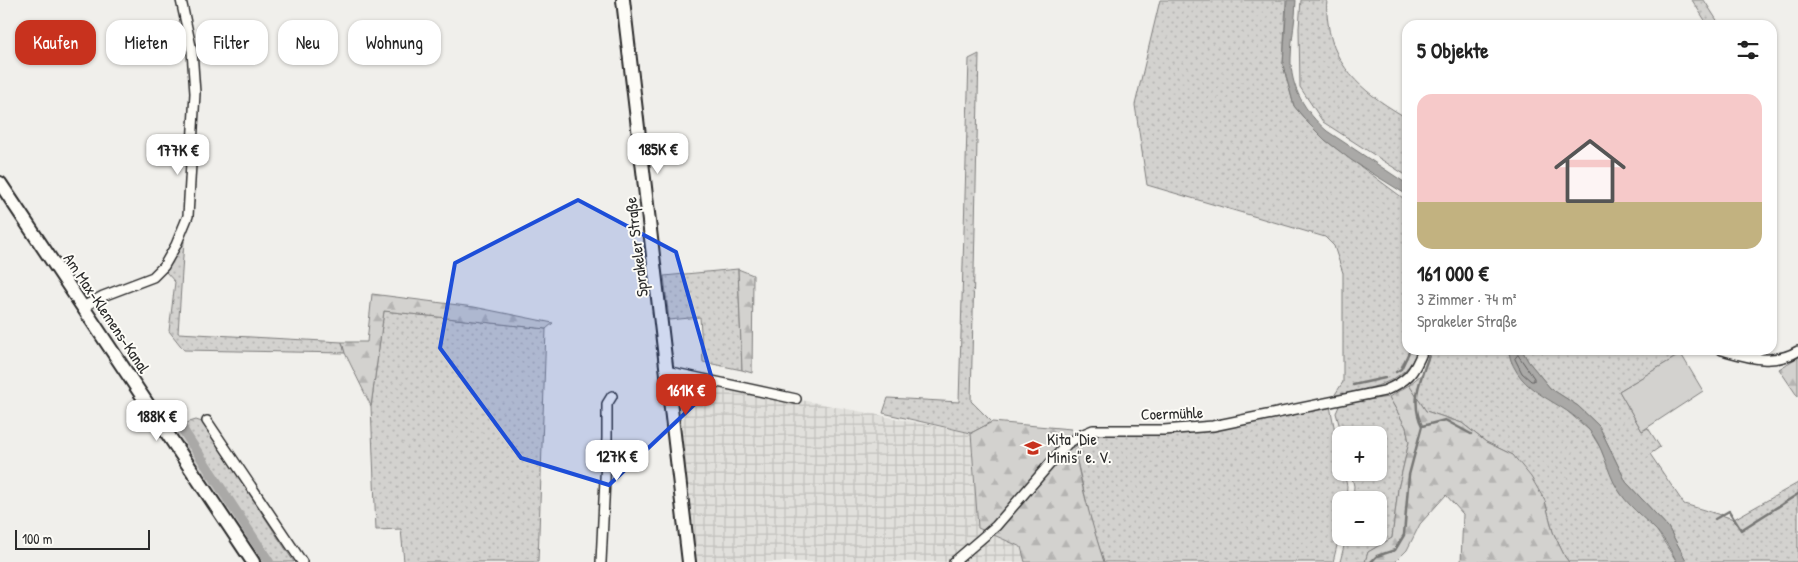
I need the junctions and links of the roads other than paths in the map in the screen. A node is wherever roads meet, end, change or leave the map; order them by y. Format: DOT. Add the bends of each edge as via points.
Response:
graph roads {
  1 [pos="181,0"];
  2 [pos="624,0"];
  3 [pos="0,183"];
  4 [pos="84,307"];
  5 [pos="1798,351"];
  6 [pos="1421,355"];
  7 [pos="1744,355"];
  8 [pos="666,371"];
  9 [pos="612,396"];
  10 [pos="796,399"];
  11 [pos="207,421"];
  12 [pos="253,562"];
  13 [pos="302,562"];
  14 [pos="601,562"];
  15 [pos="689,562"];
  16 [pos="954,562"];
  1 -- 4 [label="street" via="192,51 195,93 188,216 164,266 153,277 103,296"];
  2 -- 8 [label="main road, Sprakeler Straße"];
  3 -- 4 [label="main road, Am Max-Klemens-Kanal"];
  4 -- 12 [label="main road, Am Max-Klemens-Kanal"];
  5 -- 7 [label="street" via="1784,358 1767,360"];
  6 -- 16 [label="street, Coermühle" via="1414,370 1402,383 1384,390 1213,426 1093,430 1081,435 1067,444 996,526"];
  8 -- 10 [label="street"];
  8 -- 15 [label="main road, Sprakeler Straße"];
  9 -- 14 [label="street" via="607,404"];
  11 -- 13 [label="street"];
}
